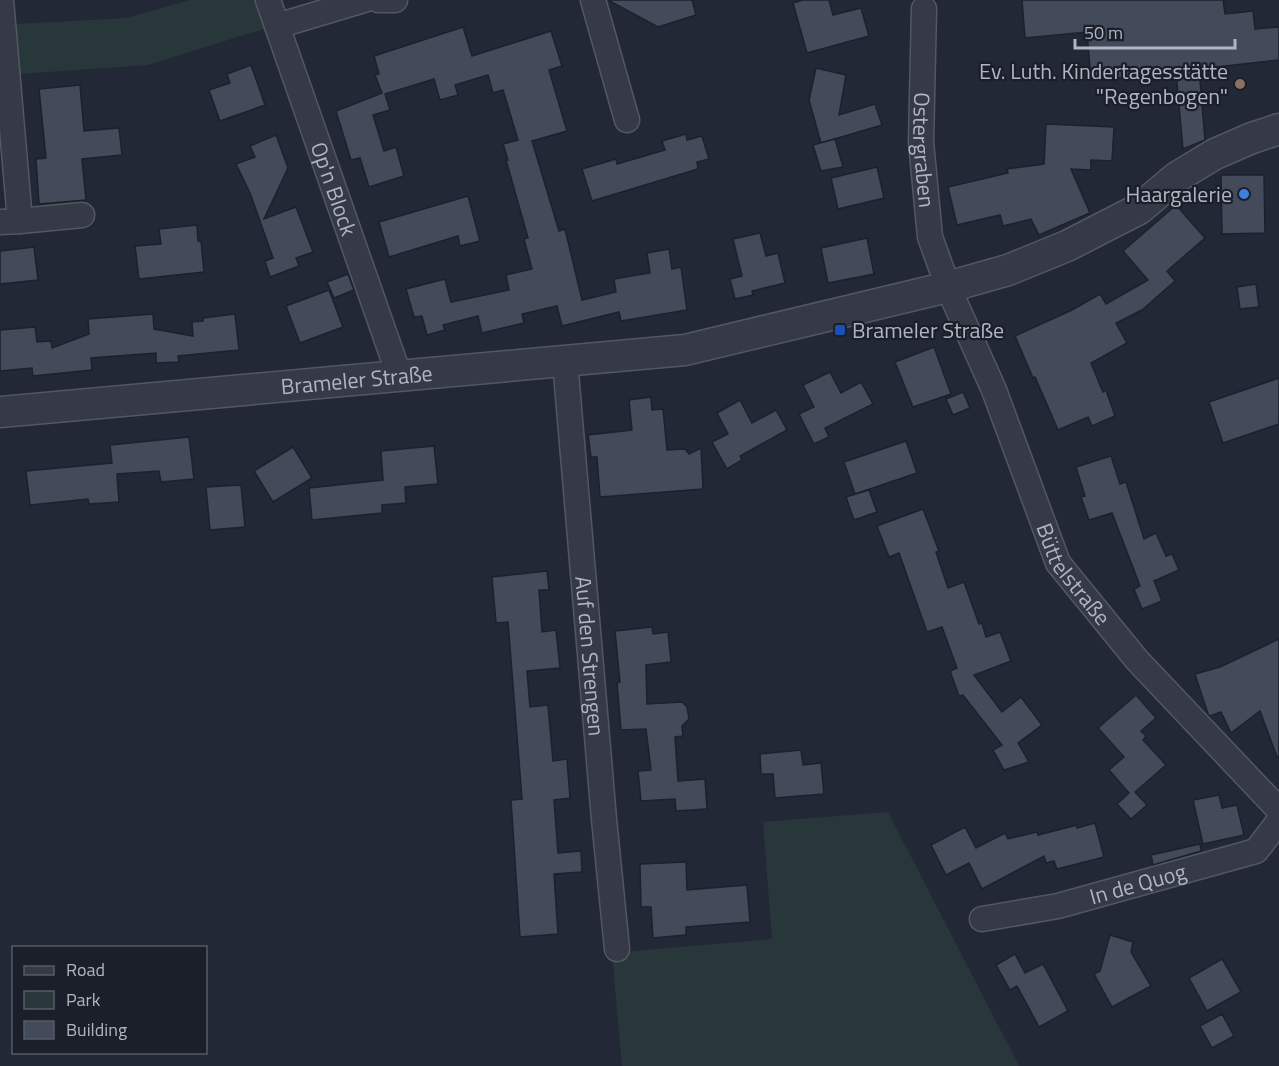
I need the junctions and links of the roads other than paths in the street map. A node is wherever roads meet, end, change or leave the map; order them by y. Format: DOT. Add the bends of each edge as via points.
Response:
graph roads {
  1 [pos="1,0"];
  2 [pos="268,0"];
  3 [pos="364,0"];
  4 [pos="378,0"];
  5 [pos="395,0"];
  6 [pos="593,0"];
  7 [pos="924,9"];
  8 [pos="277,26"];
  9 [pos="2,37"];
  10 [pos="627,120"];
  11 [pos="1279,129"];
  12 [pos="82,215"];
  13 [pos="10,222"];
  14 [pos="948,287"];
  15 [pos="565,361"];
  16 [pos="399,375"];
  17 [pos="0,412"];
  18 [pos="1279,810"];
  19 [pos="1279,821"];
  20 [pos="982,919"];
  21 [pos="617,949"];
  1 -- 9 [label="street"];
  2 -- 8 [label="street, Op'n Block"];
  3 -- 8 [label="street"];
  4 -- 5 [label="street"];
  6 -- 10 [label="street"];
  7 -- 14 [label="street, Ostergraben" via="921,142 930,237"];
  8 -- 16 [label="street, Op'n Block"];
  9 -- 13 [label="street"];
  11 -- 14 [label="street, Brameler Straße" via="1215,154 1177,177 1140,209 1067,246 1008,270"];
  12 -- 13 [label="street"];
  14 -- 15 [label="street, Brameler Straße" via="685,350"];
  14 -- 18 [label="street, Büttelstraße" via="994,390 1058,563 1137,660"];
  15 -- 16 [label="street, Brameler Straße"];
  15 -- 21 [label="street, Auf den Strengen"];
  16 -- 17 [label="street, Brameler Straße"];
  19 -- 20 [label="street, In de Quog" via="1256,850 1058,906"];
}
